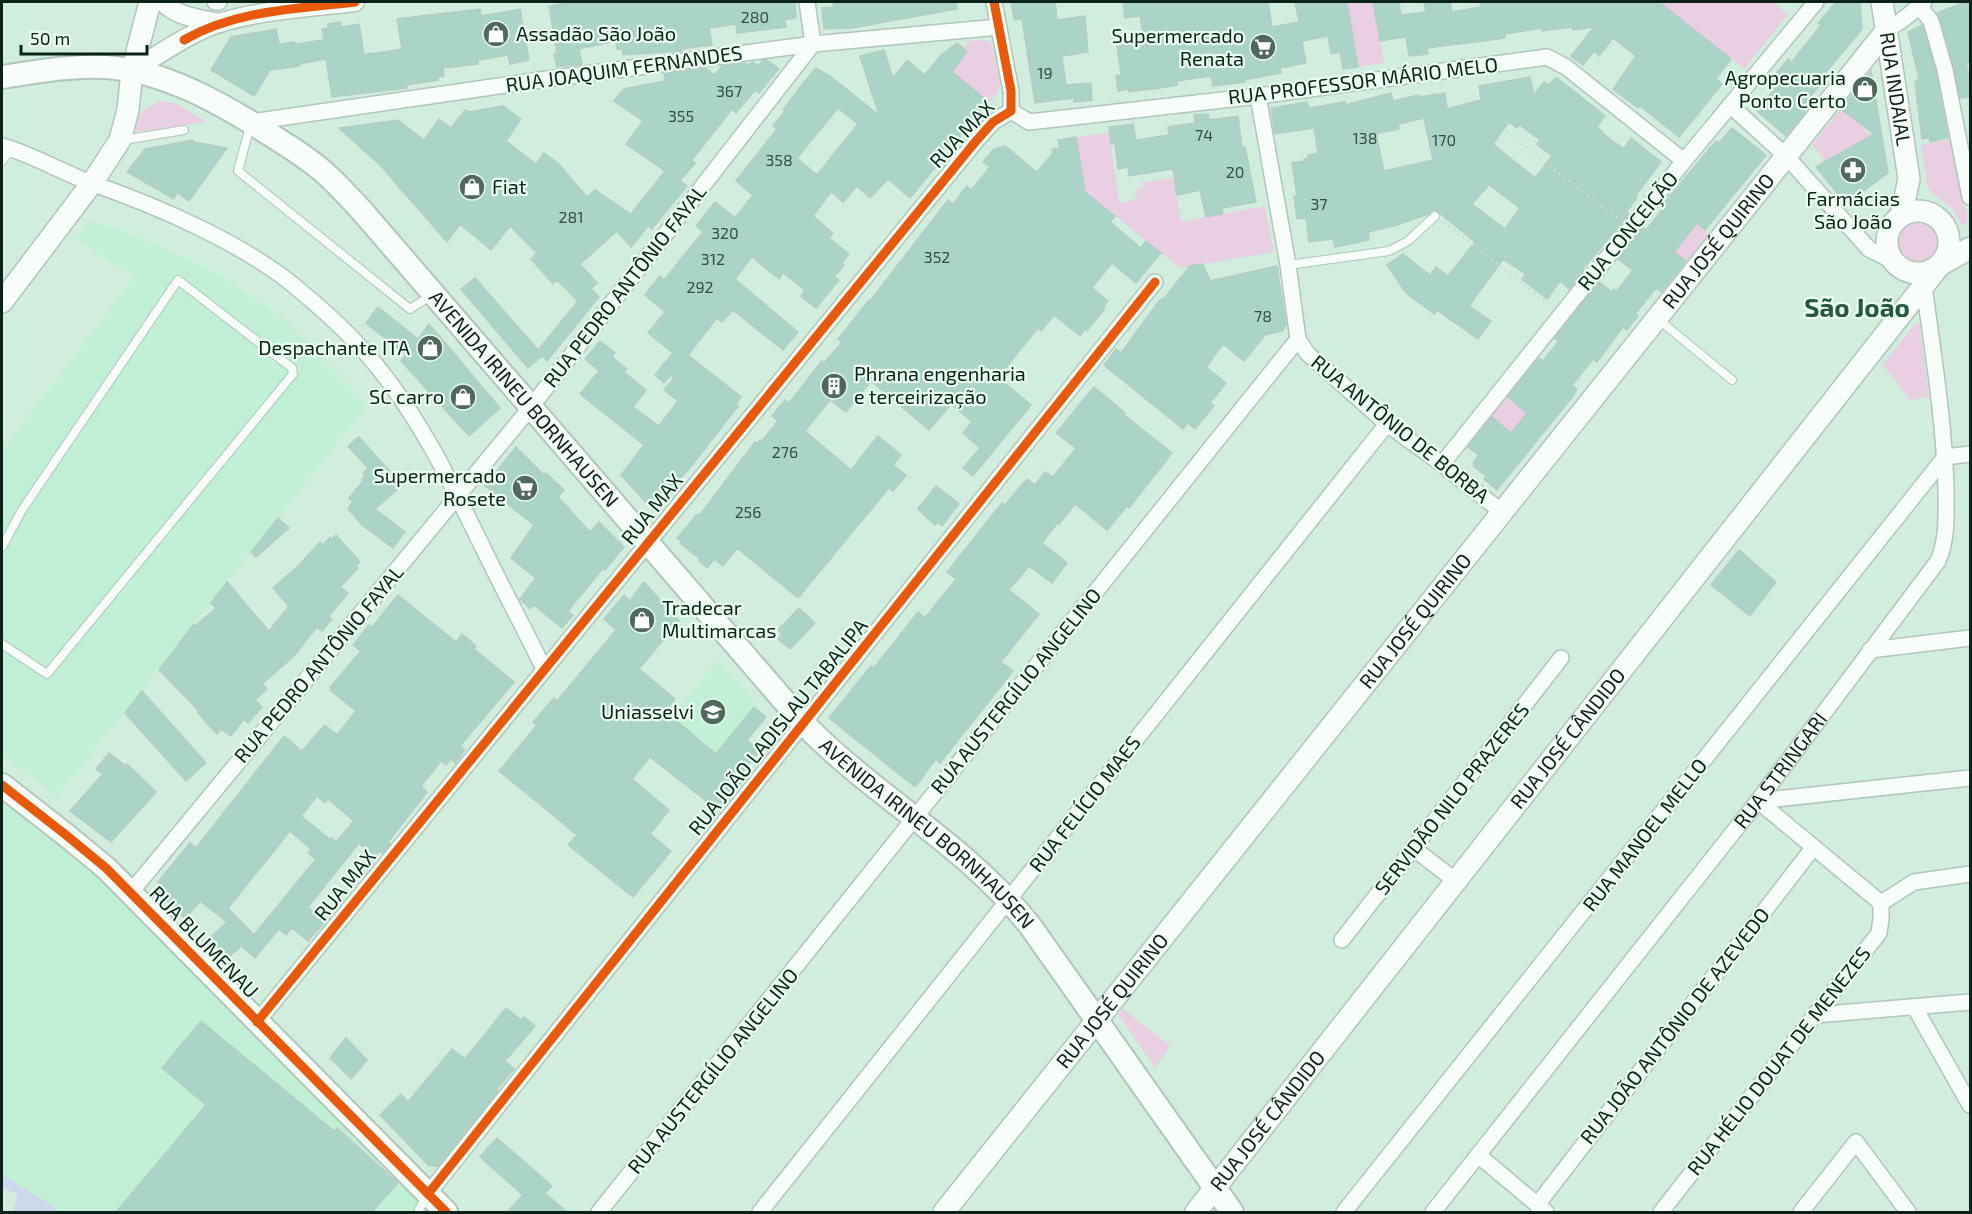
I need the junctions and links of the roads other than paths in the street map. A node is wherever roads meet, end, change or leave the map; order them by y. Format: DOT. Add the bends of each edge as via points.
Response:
graph roads {
  1 [pos="150,2"];
  2 [pos="163,2"];
  3 [pos="215,2"];
  4 [pos="219,2"];
  5 [pos="355,2"];
  6 [pos="807,2"];
  7 [pos="994,2"];
  8 [pos="1816,2"];
  9 [pos="1882,2"];
  10 [pos="1921,4"];
  11 [pos="253,8"];
  12 [pos="220,23"];
  13 [pos="999,27"];
  14 [pos="1886,31"];
  15 [pos="813,44"];
  16 [pos="132,71"];
  17 [pos="2,77"];
  18 [pos="1258,96"];
  19 [pos="1730,105"];
  20 [pos="1011,111"];
  21 [pos="251,122"];
  22 [pos="184,130"];
  23 [pos="120,140"];
  24 [pos="5,152"];
  25 [pos="1787,157"];
  26 [pos="1684,161"];
  27 [pos="1909,179"];
  28 [pos="92,183"];
  29 [pos="1971,197"];
  30 [pos="1932,214"];
  31 [pos="1436,216"];
  32 [pos="1901,216"];
  33 [pos="1960,240"];
  34 [pos="1971,248"];
  35 [pos="1288,265"];
  36 [pos="1940,265"];
  37 [pos="1898,266"];
  38 [pos="1155,282"];
  39 [pos="1924,286"];
  40 [pos="433,294"];
  41 [pos="2,302"];
  42 [pos="1657,319"];
  43 [pos="1298,339"];
  44 [pos="1732,380"];
  45 [pos="531,407"];
  46 [pos="1388,424"];
  47 [pos="1971,454"];
  48 [pos="1945,457"];
  49 [pos="1442,464"];
  50 [pos="458,496"];
  51 [pos="1502,512"];
  52 [pos="647,544"];
  53 [pos="2,547"];
  54 [pos="1971,638"];
  55 [pos="2,644"];
  56 [pos="1870,650"];
  57 [pos="1561,658"];
  58 [pos="544,669"];
  59 [pos="804,724"];
  60 [pos="1971,778"];
  61 [pos="2,785"];
  62 [pos="1758,801"];
  63 [pos="914,818"];
  64 [pos="1413,848"];
  65 [pos="1813,848"];
  66 [pos="1971,874"];
  67 [pos="1456,881"];
  68 [pos="131,892"];
  69 [pos="1010,900"];
  70 [pos="1881,903"];
  71 [pos="1342,940"];
  72 [pos="1971,1002"];
  73 [pos="1915,1008"];
  74 [pos="1815,1015"];
  75 [pos="1096,1020"];
  76 [pos="257,1022"];
  77 [pos="1971,1105"];
  78 [pos="1478,1155"];
  79 [pos="1215,1188"];
  80 [pos="423,1203"];
  81 [pos="1542,1208"];
  82 [pos="446,1212"];
  83 [pos="599,1212"];
  84 [pos="760,1212"];
  85 [pos="944,1212"];
  86 [pos="1196,1212"];
  87 [pos="1233,1212"];
  88 [pos="1344,1212"];
  89 [pos="1433,1212"];
  90 [pos="1661,1212"];
  91 [pos="1801,1212"];
  92 [pos="1908,1212"];
  1 -- 16 [label="main road"];
  2 -- 12 [label="street" via="184,14"];
  3 -- 4 [label="street"];
  5 -- 11 [label="street"];
  6 -- 15 [label="street"];
  7 -- 13 [label="street, RUA MAX"];
  8 -- 19 [label="street, RUA CONCEIÇÃO"];
  9 -- 14 [label="main road, RUA INDAIAL"];
  10 -- 14 [label="street"];
  10 -- 29 [label="street" via="1931,21 1945,70"];
  11 -- 12 [label="street"];
  12 -- 16 [label="street"];
  13 -- 15 [label="street, RUA JOAQUIM FERNANDES"];
  13 -- 20 [label="street, RUA MAX"];
  14 -- 25 [label="main road, RUA JOSÉ QUIRINO"];
  14 -- 27 [label="main road, RUA INDAIAL"];
  15 -- 21 [label="street, RUA JOAQUIM FERNANDES"];
  15 -- 45 [label="street, RUA PEDRO ANTÔNIO FAYAL"];
  16 -- 17 [label="main road, AVENIDA IRINEU BORNHAUSEN" via="83,67"];
  16 -- 21 [label="main road, AVENIDA IRINEU BORNHAUSEN" via="189,90"];
  16 -- 23 [label="main road"];
  18 -- 20 [label="street, RUA PROFESSOR MÁRIO MELO" via="1029,122"];
  18 -- 26 [label="street, RUA PROFESSOR MÁRIO MELO" via="1547,57 1566,67"];
  18 -- 35 [label="street, RUA ANTÔNIO DE BORBA"];
  19 -- 25 [label="street"];
  19 -- 26 [label="street, RUA CONCEIÇÃO"];
  20 -- 52 [label="street, RUA MAX" via="993,122 976,141"];
  21 -- 40 [label="main road, AVENIDA IRINEU BORNHAUSEN" via="326,174"];
  21 -- 40 [label="lane" via="238,171 410,309"];
  22 -- 23 [label="lane"];
  23 -- 28 [label="main road"];
  24 -- 28 [label="street"];
  25 -- 37 [label="street" via="1869,249"];
  25 -- 42 [label="main road, RUA JOSÉ QUIRINO"];
  26 -- 49 [label="street, RUA CONCEIÇÃO"];
  27 -- 30 [label="main road, RUA INDAIAL"];
  27 -- 32 [label="main road, RUA INDAIAL"];
  28 -- 41 [label="main road"];
  28 -- 50 [label="street" via="199,228 297,288 351,336 376,365 405,403"];
  30 -- 32 [label="main road" via="1922,211"];
  30 -- 33 [label="main road"];
  31 -- 35 [label="lane" via="1408,241 1389,251"];
  32 -- 37 [label="main road" via="1887,237 1887,246"];
  33 -- 36 [label="main road"];
  34 -- 36 [label="main road"];
  35 -- 43 [label="street, RUA ANTÔNIO DE BORBA"];
  36 -- 37 [label="main road" via="1921,274"];
  36 -- 39 [label="main road"];
  37 -- 39 [label="main road"];
  38 -- 59 [label="street, RUA JOÃO LADISLAU TABALIPA"];
  39 -- 48 [label="street, RUA STRINGARI"];
  39 -- 67 [label="main road, RUA JOSÉ CÂNDIDO"];
  40 -- 45 [label="main road, AVENIDA IRINEU BORNHAUSEN"];
  42 -- 44 [label="lane"];
  42 -- 51 [label="main road, RUA JOSÉ QUIRINO"];
  43 -- 46 [label="street, RUA ANTÔNIO DE BORBA" via="1307,353"];
  43 -- 63 [label="street, RUA AUSTERGÍLIO ANGELINO"];
  45 -- 50 [label="street, RUA PEDRO ANTÔNIO FAYAL"];
  45 -- 52 [label="main road, AVENIDA IRINEU BORNHAUSEN"];
  46 -- 49 [label="street, RUA ANTÔNIO DE BORBA"];
  46 -- 69 [label="street, RUA FELÍCIO MAES"];
  47 -- 48 [label="street"];
  48 -- 56 [label="street, RUA STRINGARI" via="1943,549 1930,574"];
  48 -- 88 [label="street, RUA MANOEL MELLO"];
  49 -- 51 [label="street, RUA ANTÔNIO DE BORBA"];
  50 -- 58 [label="street"];
  50 -- 68 [label="street, RUA PEDRO ANTÔNIO FAYAL"];
  51 -- 75 [label="main road, RUA JOSÉ QUIRINO"];
  52 -- 58 [label="street, RUA MAX"];
  52 -- 59 [label="main road, AVENIDA IRINEU BORNHAUSEN"];
  53 -- 55 [label="lane" via="22,510 178,280 292,368 293,374 48,674"];
  54 -- 56 [label="street"];
  56 -- 62 [label="street, RUA STRINGARI"];
  57 -- 64 [label="street, SERVIDÃO NILO PRAZERES"];
  58 -- 76 [label="street, RUA MAX"];
  59 -- 63 [label="main road, AVENIDA IRINEU BORNHAUSEN"];
  59 -- 80 [label="street, RUA JOÃO LADISLAU TABALIPA"];
  60 -- 62 [label="street"];
  61 -- 68 [label="main road, RUA BLUMENAU" via="86,850"];
  62 -- 65 [label="street"];
  62 -- 78 [label="street, RUA STRINGARI"];
  63 -- 69 [label="main road, AVENIDA IRINEU BORNHAUSEN"];
  63 -- 83 [label="street, RUA AUSTERGÍLIO ANGELINO"];
  64 -- 67 [label="street"];
  64 -- 71 [label="street, SERVIDÃO NILO PRAZERES"];
  65 -- 70 [label="street"];
  65 -- 81 [label="street, RUA JOÃO ANTÔNIO DE AZEVEDO"];
  66 -- 70 [label="street" via="1914,882"];
  67 -- 79 [label="main road, RUA JOSÉ CÂNDIDO"];
  68 -- 76 [label="main road, RUA BLUMENAU"];
  69 -- 75 [label="main road, AVENIDA IRINEU BORNHAUSEN"];
  69 -- 84 [label="street, RUA FELÍCIO MAES"];
  70 -- 74 [label="street, RUA HÉLIO DOUAT DE MENEZES" via="1879,933"];
  72 -- 73 [label="street"];
  73 -- 74 [label="street"];
  73 -- 77 [label="street"];
  74 -- 90 [label="street, RUA HÉLIO DOUAT DE MENEZES"];
  75 -- 79 [label="main road, AVENIDA IRINEU BORNHAUSEN"];
  75 -- 85 [label="main road, RUA JOSÉ QUIRINO"];
  76 -- 80 [label="main road, RUA BLUMENAU"];
  78 -- 81 [label="street"];
  78 -- 89 [label="street, RUA STRINGARI"];
  79 -- 86 [label="main road, RUA JOSÉ CÂNDIDO"];
  79 -- 87 [label="main road, AVENIDA IRINEU BORNHAUSEN"];
  80 -- 82 [label="main road, RUA BLUMENAU"];
  91 -- 92 [label="street" via="1856,1142"];
}
